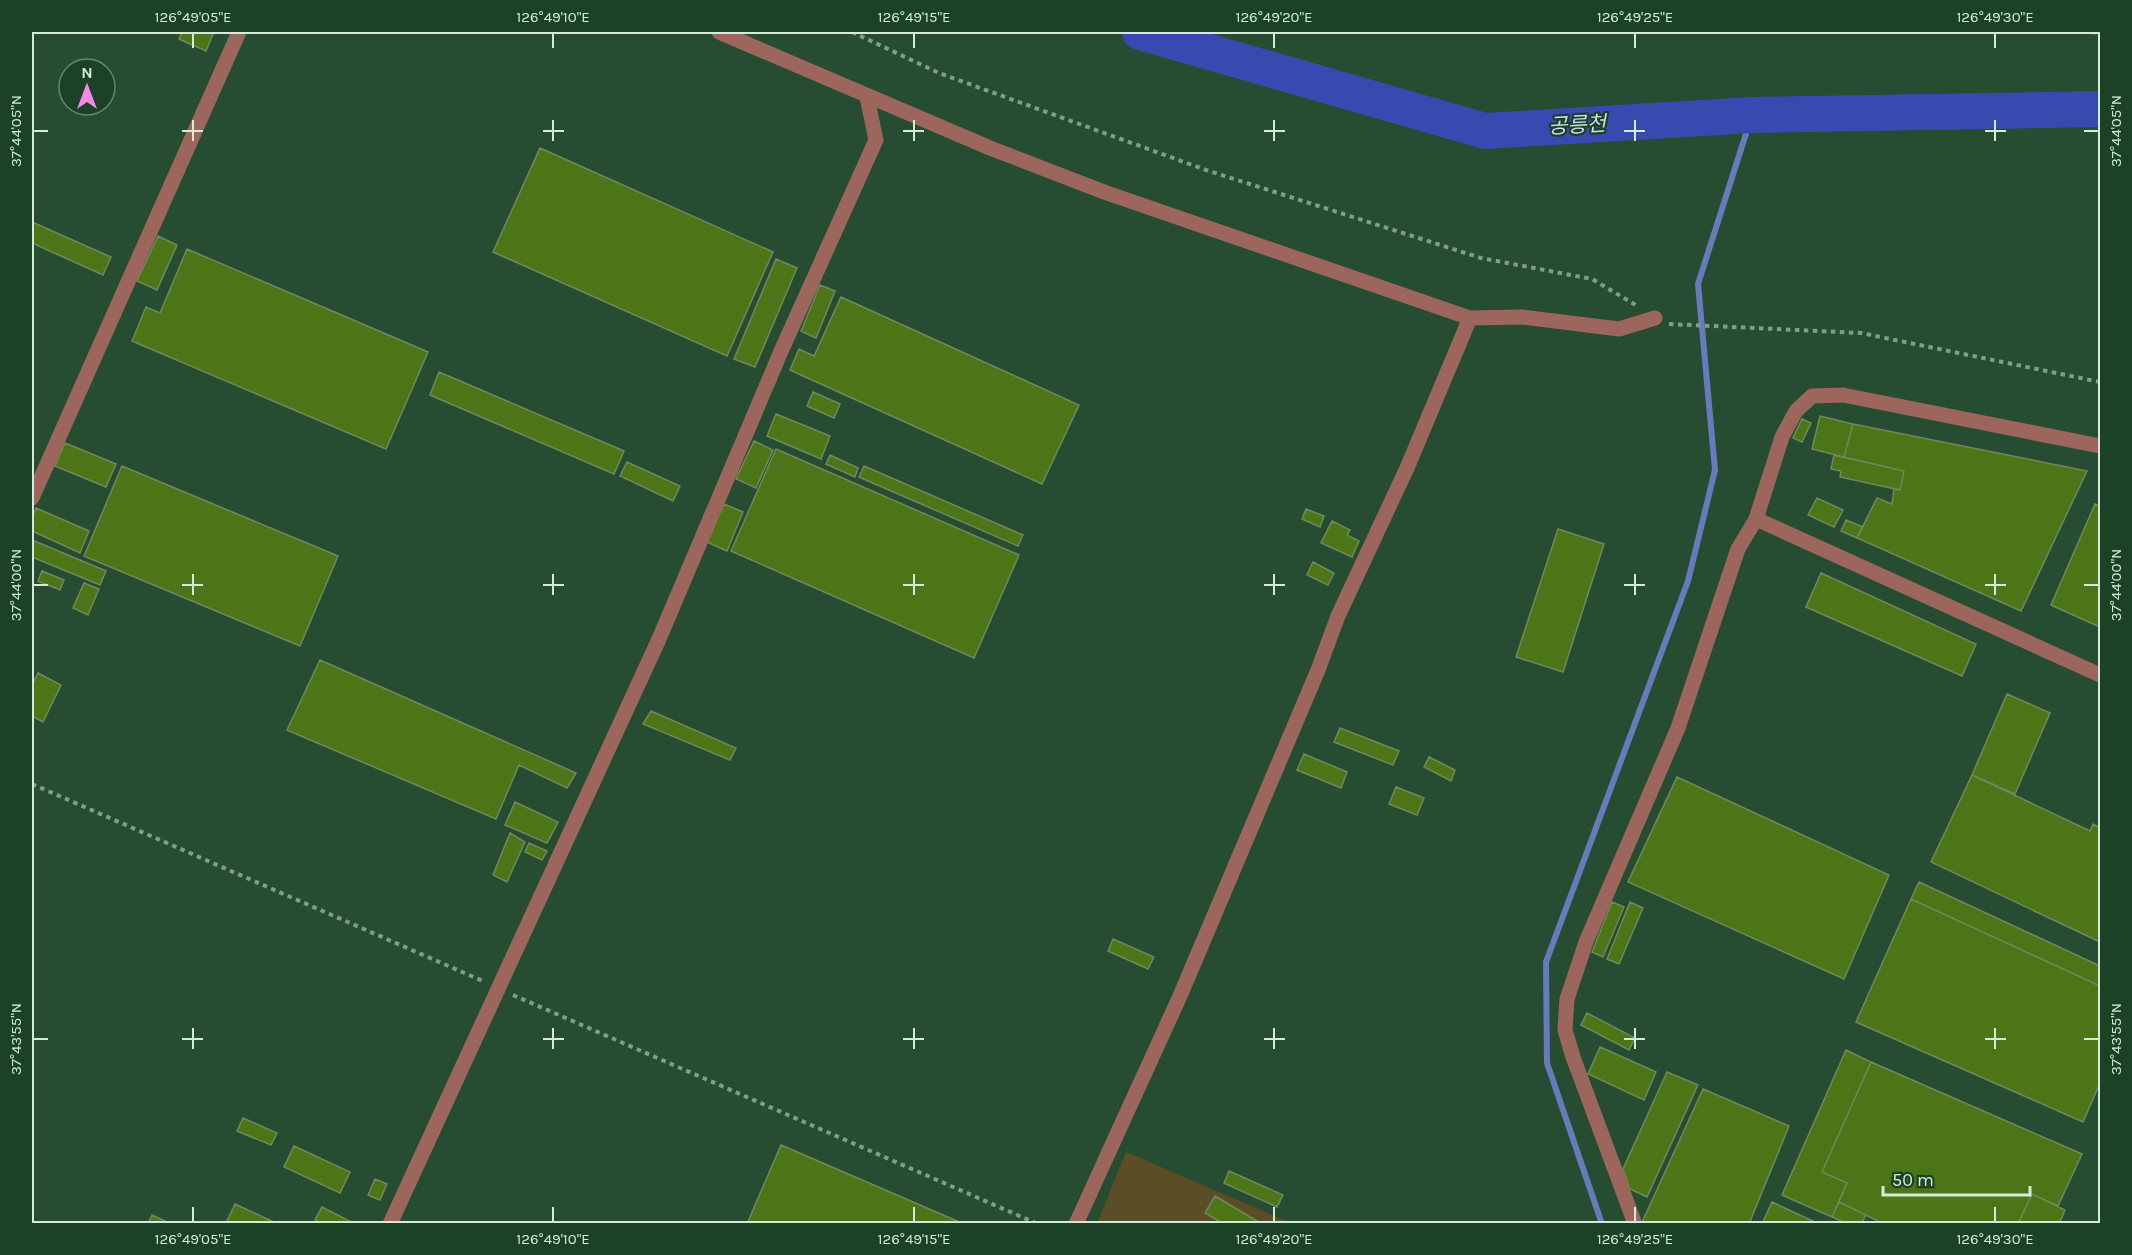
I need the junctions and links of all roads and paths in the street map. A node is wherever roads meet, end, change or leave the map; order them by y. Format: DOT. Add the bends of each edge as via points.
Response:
graph roads {
  1 [pos="238,32"];
  2 [pos="719,32"];
  3 [pos="852,32"];
  4 [pos="2091,32"];
  5 [pos="2100,33"];
  6 [pos="867,97"];
  7 [pos="1470,318"];
  8 [pos="1655,318"];
  9 [pos="2100,382"];
  10 [pos="2100,446"];
  11 [pos="32,498"];
  12 [pos="1756,519"];
  13 [pos="2100,675"];
  14 [pos="32,784"];
  15 [pos="498,988"];
  16 [pos="390,1224"];
  17 [pos="1038,1224"];
  18 [pos="1076,1224"];
  19 [pos="1635,1224"];
  1 -- 11 [label="street"];
  2 -- 6 [label="street"];
  3 -- 8 [label="path" via="939,73 1206,170 1481,258 1592,279"];
  4 -- 5 [label="path"];
  6 -- 7 [label="street" via="1104,192"];
  6 -- 15 [label="street" via="876,140 659,639"];
  7 -- 8 [label="street" via="1522,317 1619,329"];
  7 -- 18 [label="street" via="1407,468 1338,616 1180,996"];
  8 -- 9 [label="path" via="1676,327 1861,333"];
  10 -- 12 [label="street" via="1843,394 1812,396 1796,411 1782,437"];
  12 -- 13 [label="street"];
  12 -- 19 [label="street" via="1738,549 1678,728 1586,942 1566,999 1565,1030 1573,1057"];
  14 -- 15 [label="path"];
  15 -- 16 [label="street"];
  15 -- 17 [label="path"];
}
